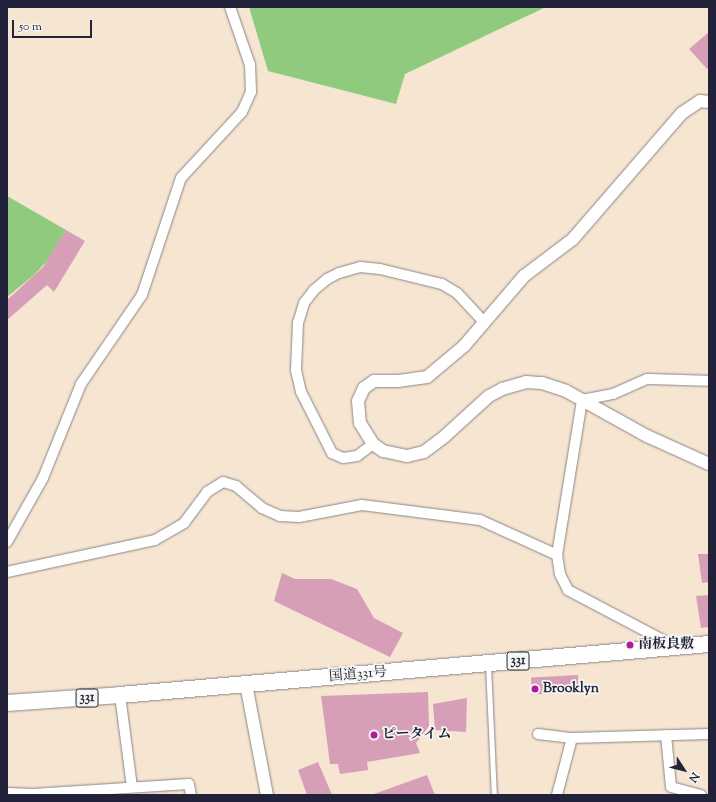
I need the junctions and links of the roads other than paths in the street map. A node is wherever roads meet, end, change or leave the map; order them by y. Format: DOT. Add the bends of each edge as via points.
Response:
graph roads {
  1 [pos="230,7"];
  2 [pos="709,102"];
  3 [pos="484,322"];
  4 [pos="709,381"];
  5 [pos="582,400"];
  6 [pos="373,444"];
  7 [pos="709,464"];
  8 [pos="7,542"];
  9 [pos="557,555"];
  10 [pos="7,572"];
  11 [pos="709,644"];
  12 [pos="674,646"];
  13 [pos="488,664"];
  14 [pos="246,684"];
  15 [pos="120,695"];
  16 [pos="7,703"];
  17 [pos="538,734"];
  18 [pos="709,734"];
  19 [pos="666,735"];
  20 [pos="572,738"];
  21 [pos="132,791"];
  22 [pos="670,791"];
  23 [pos="7,793"];
  24 [pos="191,795"];
  25 [pos="267,795"];
  26 [pos="494,795"];
  27 [pos="557,795"];
  28 [pos="701,795"];
  1 -- 8 [label="street" via="250,65 251,92 242,112 181,178 142,295 81,384 43,478"];
  2 -- 3 [label="street" via="700,101 682,113 573,239 524,276"];
  3 -- 6 [label="street" via="464,346 427,377 399,382 374,381 364,388 358,400 360,423"];
  3 -- 6 [label="street" via="457,293 442,284 380,269 360,267 339,273 326,279 314,290 304,303 298,323 296,370 301,392 332,453 343,458 357,456"];
  4 -- 5 [label="street" via="647,379 613,394"];
  5 -- 6 [label="street" via="542,383 514,384 489,396 424,452 406,456 393,454"];
  5 -- 7 [label="street" via="652,439"];
  5 -- 9 [label="street"];
  9 -- 10 [label="street" via="480,520 362,505 299,517 280,516 262,508 236,486 223,482 207,492 184,523 155,540"];
  9 -- 12 [label="street" via="560,574 568,590"];
  11 -- 12 [label="highway, 国道331号 / 331"];
  12 -- 13 [label="highway, 国道331号 / 331"];
  13 -- 14 [label="highway, 国道331号 / 331"];
  13 -- 26 [label="lane"];
  14 -- 15 [label="highway, 国道331号 / 331"];
  14 -- 25 [label="street"];
  15 -- 16 [label="highway, 国道331号 / 331"];
  15 -- 21 [label="street"];
  17 -- 20 [label="street"];
  18 -- 19 [label="street"];
  19 -- 20 [label="street"];
  19 -- 22 [label="street"];
  20 -- 27 [label="street"];
  21 -- 23 [label="street"];
  21 -- 24 [label="street" via="189,784"];
  22 -- 28 [label="street"];
}
